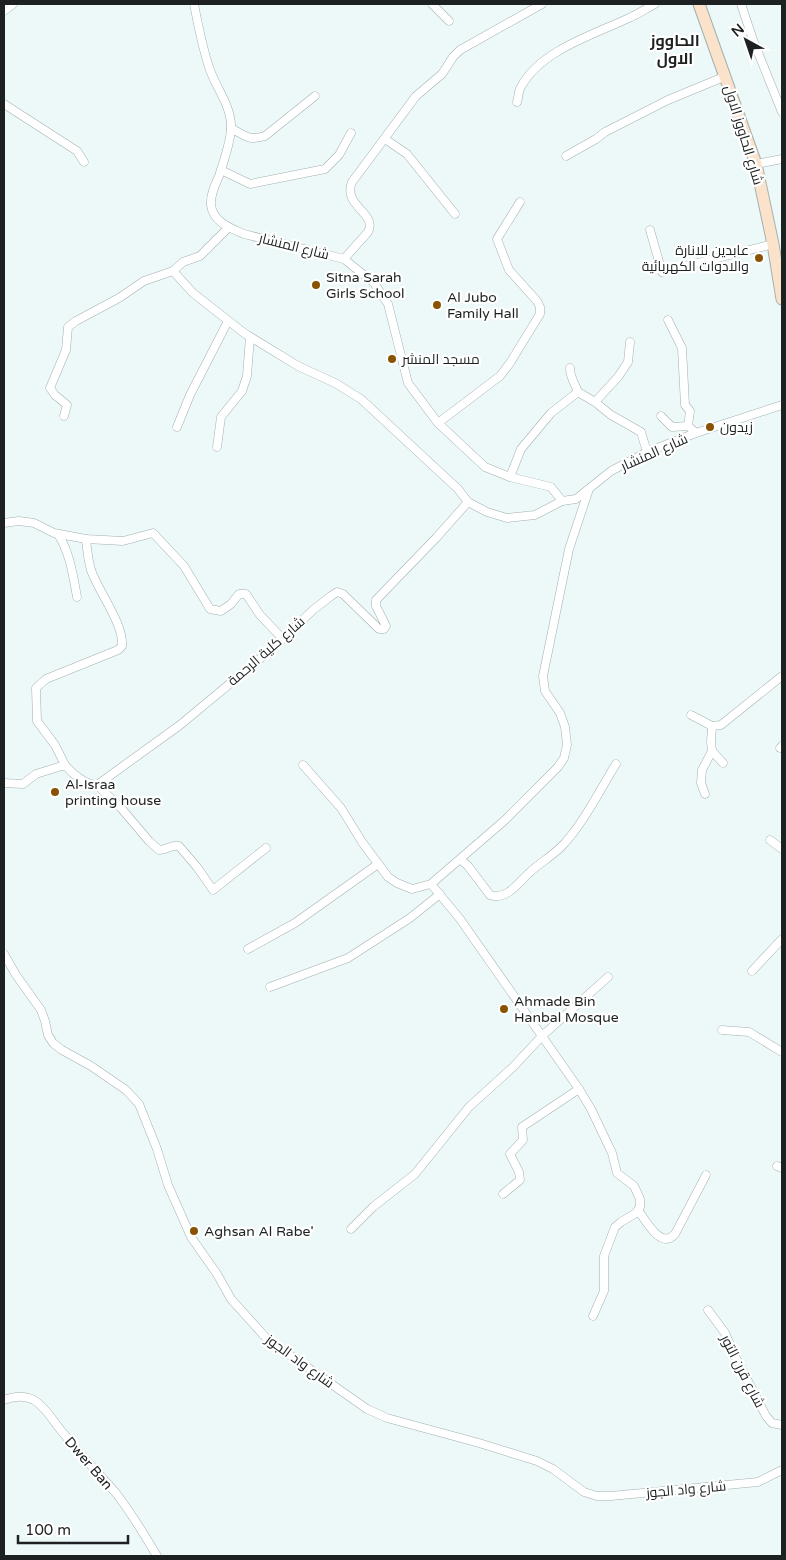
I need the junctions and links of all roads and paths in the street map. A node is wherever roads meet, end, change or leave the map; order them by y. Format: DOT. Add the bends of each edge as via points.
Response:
graph roads {
  1 [pos="13,4"];
  2 [pos="194,4"];
  3 [pos="432,4"];
  4 [pos="542,4"];
  5 [pos="655,4"];
  6 [pos="699,4"];
  7 [pos="740,4"];
  8 [pos="4,11"];
  9 [pos="449,21"];
  10 [pos="726,76"];
  11 [pos="315,96"];
  12 [pos="517,102"];
  13 [pos="4,104"];
  14 [pos="782,112"];
  15 [pos="232,128"];
  16 [pos="351,133"];
  17 [pos="385,139"];
  18 [pos="566,156"];
  19 [pos="782,159"];
  20 [pos="84,162"];
  21 [pos="756,164"];
  22 [pos="221,170"];
  23 [pos="520,202"];
  24 [pos="455,214"];
  25 [pos="228,228"];
  26 [pos="650,230"];
  27 [pos="776,249"];
  28 [pos="344,259"];
  29 [pos="173,271"];
  30 [pos="782,299"];
  31 [pos="668,320"];
  32 [pos="228,322"];
  33 [pos="250,337"];
  34 [pos="630,342"];
  35 [pos="570,368"];
  36 [pos="578,392"];
  37 [pos="595,402"];
  38 [pos="782,406"];
  39 [pos="64,416"];
  40 [pos="661,416"];
  41 [pos="438,423"];
  42 [pos="688,426"];
  43 [pos="177,427"];
  44 [pos="696,433"];
  45 [pos="217,447"];
  46 [pos="647,452"];
  47 [pos="510,477"];
  48 [pos="590,489"];
  49 [pos="562,501"];
  50 [pos="468,502"];
  51 [pos="4,523"];
  52 [pos="58,534"];
  53 [pos="86,539"];
  54 [pos="78,597"];
  55 [pos="283,639"];
  56 [pos="782,676"];
  57 [pos="691,715"];
  58 [pos="712,726"];
  59 [pos="712,751"];
  60 [pos="723,763"];
  61 [pos="616,764"];
  62 [pos="65,765"];
  63 [pos="303,765"];
  64 [pos="4,783"];
  65 [pos="97,784"];
  66 [pos="705,794"];
  67 [pos="770,840"];
  68 [pos="266,848"];
  69 [pos="782,849"];
  70 [pos="461,860"];
  71 [pos="378,864"];
  72 [pos="431,884"];
  73 [pos="440,894"];
  74 [pos="782,939"];
  75 [pos="248,949"];
  76 [pos="4,954"];
  77 [pos="752,971"];
  78 [pos="608,977"];
  79 [pos="270,987"];
  80 [pos="722,1030"];
  81 [pos="542,1036"];
  82 [pos="782,1052"];
  83 [pos="579,1089"];
  84 [pos="706,1175"];
  85 [pos="503,1194"];
  86 [pos="638,1210"];
  87 [pos="351,1229"];
  88 [pos="708,1310"];
  89 [pos="593,1316"];
  90 [pos="4,1400"];
  91 [pos="782,1425"];
  92 [pos="782,1470"];
  93 [pos="156,1556"];
  1 -- 8 [label="street"];
  2 -- 15 [label="street" via="209,69 230,113"];
  3 -- 9 [label="street"];
  4 -- 17 [label="street" via="456,53 442,74 416,96"];
  5 -- 12 [label="street" via="552,55 534,69 520,88"];
  6 -- 10 [label="main road, شارع الحاووز الاول"];
  7 -- 14 [label="street"];
  10 -- 18 [label="street" via="660,104"];
  10 -- 21 [label="main road, شارع الحاووز الاول"];
  11 -- 15 [label="street" via="265,136 248,138"];
  13 -- 20 [label="street" via="77,151"];
  15 -- 22 [label="street"];
  16 -- 22 [label="street" via="339,155 325,169 250,184"];
  17 -- 24 [label="street" via="407,154"];
  17 -- 28 [label="street" via="351,186 351,198 369,220 370,227"];
  19 -- 21 [label="street"];
  21 -- 27 [label="main road, شارع الحاووز الاول"];
  22 -- 25 [label="street" via="211,206 219,221"];
  23 -- 41 [label="street" via="497,239 509,270 537,301 540,314 500,376"];
  25 -- 28 [label="street, شارع المنشار"];
  25 -- 29 [label="street" via="200,256 182,262"];
  26 -- 27 [label="street" via="662,272"];
  27 -- 30 [label="main road, شارع الحاووز الاول"];
  28 -- 41 [label="street, شارع المنشار" via="374,283 388,304 408,383"];
  29 -- 32 [label="street, شارع المنشار" via="193,293"];
  29 -- 39 [label="street" via="144,281 68,327 66,350 50,388 68,405"];
  31 -- 42 [label="street" via="682,348 686,405 690,411"];
  32 -- 33 [label="street, شارع المنشار"];
  32 -- 43 [label="street"];
  33 -- 45 [label="street" via="247,376 242,391 221,417"];
  33 -- 50 [label="street, شارع المنشار" via="361,399"];
  34 -- 37 [label="street" via="628,362"];
  35 -- 36 [label="street" via="570,376"];
  36 -- 37 [label="street"];
  36 -- 47 [label="street" via="551,413 521,448"];
  37 -- 46 [label="street" via="610,415 642,432"];
  38 -- 44 [label="street, شارع المنشار"];
  40 -- 42 [label="street" via="672,427"];
  41 -- 47 [label="street, شارع المنشار" via="485,467"];
  42 -- 44 [label="street"];
  44 -- 46 [label="street, شارع المنشار"];
  46 -- 48 [label="street, شارع المنشار" via="611,471"];
  47 -- 49 [label="street, شارع المنشار" via="551,487"];
  48 -- 49 [label="street, شارع المنشار" via="576,499"];
  48 -- 70 [label="street" via="569,549 543,676 545,691 563,720 567,735 566,753 562,763"];
  49 -- 50 [label="street, شارع المنشار" via="535,515 507,518"];
  50 -- 55 [label="street, شارع كلية الرحمة" via="376,600 386,626 384,629 378,629 344,594 337,592"];
  51 -- 52 [label="street" via="34,523"];
  52 -- 53 [label="street"];
  52 -- 54 [label="street" via="72,568"];
  53 -- 55 [label="street" via="123,541 153,533 184,566 210,609 221,611 239,594 246,594 260,615"];
  53 -- 62 [label="street" via="90,569 114,618 122,646 46,679 36,688 37,721"];
  55 -- 65 [label="street, شارع كلية الرحمة" via="180,725"];
  56 -- 58 [label="street" via="721,725"];
  57 -- 58 [label="street"];
  58 -- 59 [label="street"];
  59 -- 60 [label="street"];
  59 -- 66 [label="street" via="702,770"];
  61 -- 70 [label="street" via="568,840 510,891 498,896 490,895"];
  62 -- 64 [label="street" via="36,774 23,784"];
  62 -- 65 [label="street" via="83,780"];
  63 -- 71 [label="street" via="341,808"];
  65 -- 68 [label="street" via="159,850 179,846 213,890"];
  67 -- 69 [label="street"];
  70 -- 72 [label="street"];
  71 -- 72 [label="street" via="400,885 412,889"];
  71 -- 75 [label="street" via="295,924"];
  72 -- 73 [label="street"];
  73 -- 79 [label="street" via="410,918 348,958"];
  73 -- 81 [label="street"];
  74 -- 77 [label="street"];
  76 -- 92 [label="street, شارع واد الجوز" via="41,1010 53,1044 126,1090 139,1104 168,1186 191,1237 231,1299 267,1339 367,1409 387,1418 537,1461 578,1489 597,1496 758,1482"];
  78 -- 81 [label="street"];
  80 -- 82 [label="street" via="749,1032"];
  81 -- 83 [label="street"];
  81 -- 87 [label="street" via="469,1107 415,1174"];
  83 -- 85 [label="street" via="522,1127 523,1140 510,1154 520,1180"];
  83 -- 86 [label="street" via="612,1153 617,1173 637,1190 640,1199"];
  84 -- 86 [label="street" via="671,1238 659,1237"];
  86 -- 89 [label="street" via="614,1230 604,1256 604,1291"];
  88 -- 91 [label="street, شارع قرن التور" via="725,1333 766,1416 772,1423"];
  90 -- 93 [label="street, Dwer Ban" via="21,1397 42,1407 123,1503"];
}
